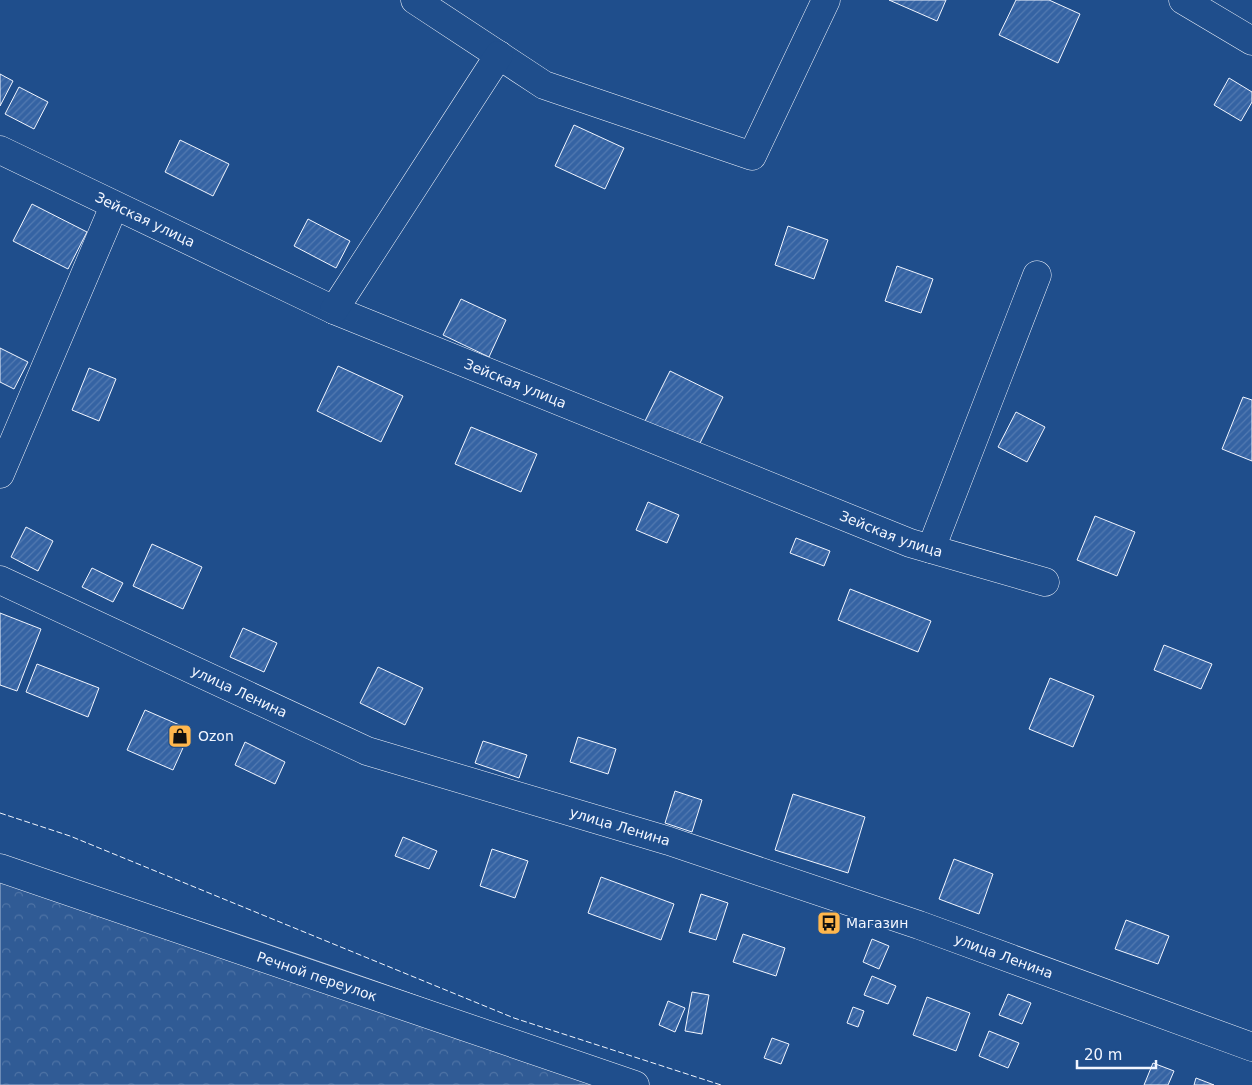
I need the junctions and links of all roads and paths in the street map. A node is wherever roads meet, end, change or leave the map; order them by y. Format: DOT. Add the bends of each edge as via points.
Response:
graph roads {
  1 [pos="415,0"];
  2 [pos="826,0"];
  3 [pos="1183,0"];
  4 [pos="1252,41"];
  5 [pos="499,55"];
  6 [pos="0,150"];
  7 [pos="114,206"];
  8 [pos="1037,275"];
  9 [pos="334,310"];
  10 [pos="0,474"];
  11 [pos="931,550"];
  12 [pos="0,580"];
  13 [pos="1045,582"];
  14 [pos="0,868"];
  15 [pos="1252,1048"];
  16 [pos="635,1085"];
  1 -- 5 [label="street"];
  2 -- 5 [label="street" via="752,156 544,85"];
  3 -- 4 [label="street"];
  5 -- 9 [label="street"];
  6 -- 7 [label="street, Зейская улица"];
  7 -- 9 [label="street, Зейская улица"];
  7 -- 10 [label="street"];
  8 -- 11 [label="street"];
  9 -- 11 [label="street, Зейская улица"];
  11 -- 13 [label="street, Зейская улица"];
  12 -- 15 [label="street, улица Ленина" via="367,751 716,856 919,925"];
  14 -- 16 [label="street, Речной переулок"];
}
